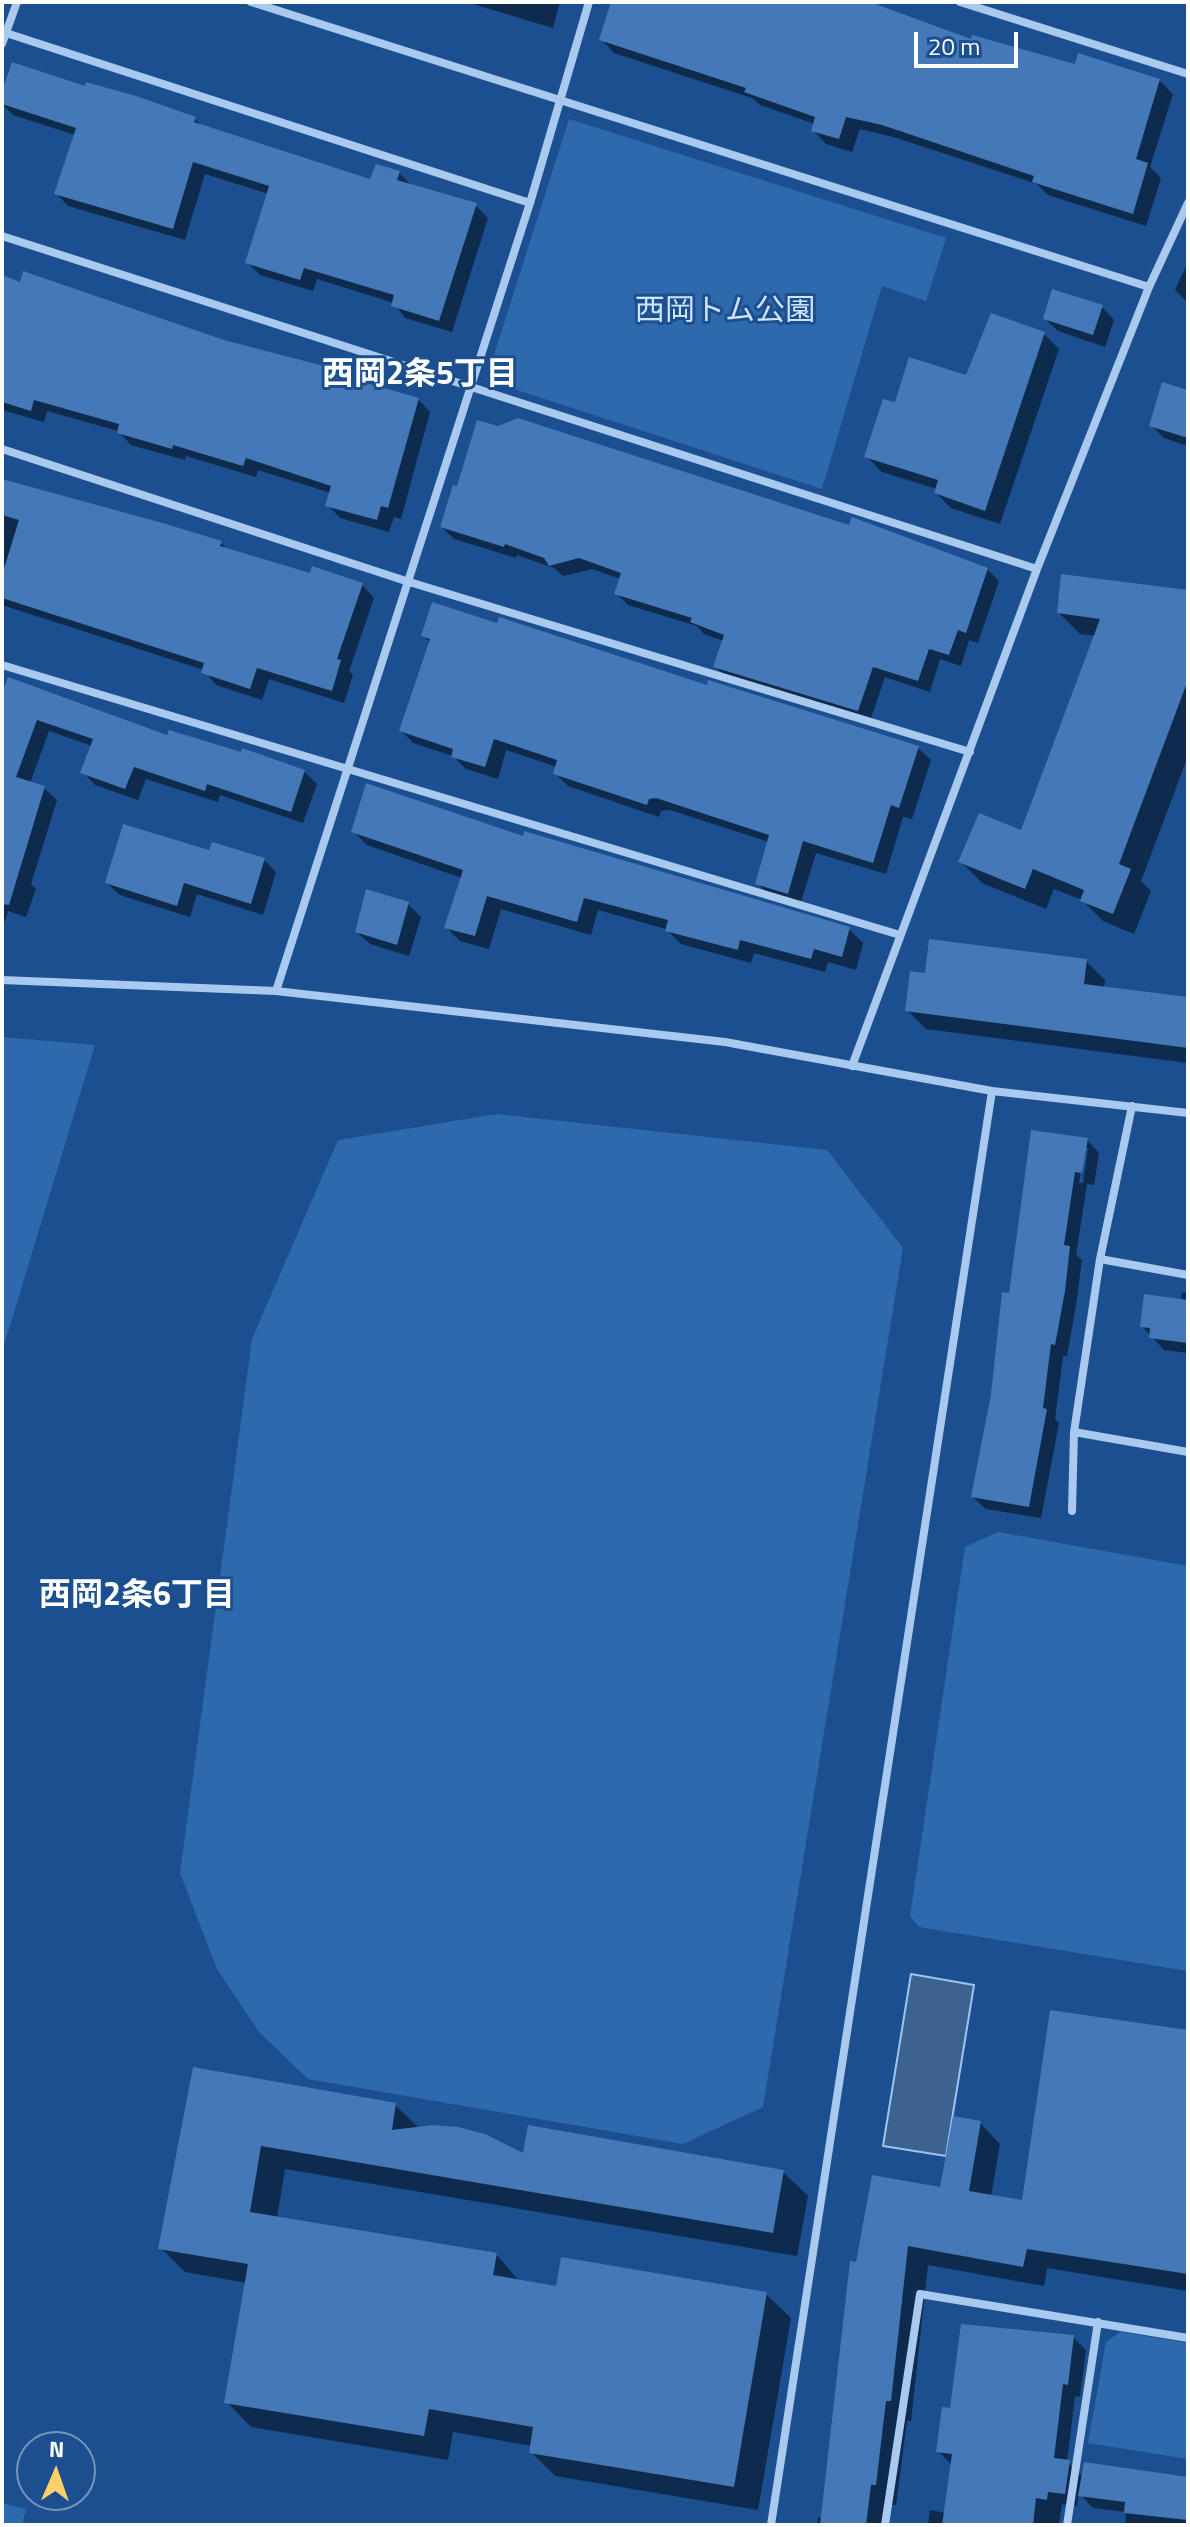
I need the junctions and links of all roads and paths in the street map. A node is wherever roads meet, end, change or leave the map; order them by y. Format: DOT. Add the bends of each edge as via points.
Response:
graph roads {
  1 [pos="17,2"];
  2 [pos="251,2"];
  3 [pos="589,2"];
  4 [pos="960,2"];
  5 [pos="6,33"];
  6 [pos="2,44"];
  7 [pos="1188,74"];
  8 [pos="560,100"];
  9 [pos="530,203"];
  10 [pos="1188,203"];
  11 [pos="2,236"];
  12 [pos="1149,287"];
  13 [pos="470,388"];
  14 [pos="2,449"];
  15 [pos="1037,569"];
  16 [pos="406,581"];
  17 [pos="2,665"];
  18 [pos="970,752"];
  19 [pos="347,768"];
  20 [pos="900,935"];
  21 [pos="2,980"];
  22 [pos="276,991"];
  23 [pos="852,1066"];
  24 [pos="992,1091"];
  25 [pos="1132,1106"];
  26 [pos="1188,1113"];
  27 [pos="1100,1259"];
  28 [pos="1188,1275"];
  29 [pos="1074,1432"];
  30 [pos="1188,1452"];
  31 [pos="1072,1511"];
  32 [pos="1098,2322"];
  33 [pos="1188,2338"];
  34 [pos="771,2525"];
  35 [pos="885,2525"];
  36 [pos="1067,2525"];
  1 -- 5 [label="street"];
  2 -- 8 [label="street"];
  3 -- 8 [label="street"];
  4 -- 7 [label="street"];
  5 -- 6 [label="street"];
  5 -- 9 [label="street"];
  8 -- 9 [label="street"];
  8 -- 12 [label="street"];
  9 -- 13 [label="street"];
  10 -- 12 [label="street"];
  11 -- 13 [label="street"];
  12 -- 15 [label="street"];
  13 -- 15 [label="street"];
  13 -- 16 [label="street"];
  14 -- 16 [label="street"];
  15 -- 18 [label="street"];
  16 -- 18 [label="street"];
  16 -- 19 [label="street"];
  17 -- 19 [label="street"];
  18 -- 20 [label="street"];
  19 -- 20 [label="street"];
  19 -- 22 [label="street"];
  20 -- 23 [label="street"];
  21 -- 22 [label="street"];
  22 -- 23 [label="street" via="725,1042"];
  23 -- 24 [label="street"];
  24 -- 25 [label="street"];
  24 -- 34 [label="street"];
  25 -- 26 [label="street"];
  25 -- 27 [label="street"];
  27 -- 28 [label="street"];
  27 -- 29 [label="street"];
  29 -- 30 [label="street"];
  29 -- 31 [label="street"];
  32 -- 33 [label="street"];
  32 -- 35 [label="street" via="920,2294"];
  32 -- 36 [label="street"];
}
